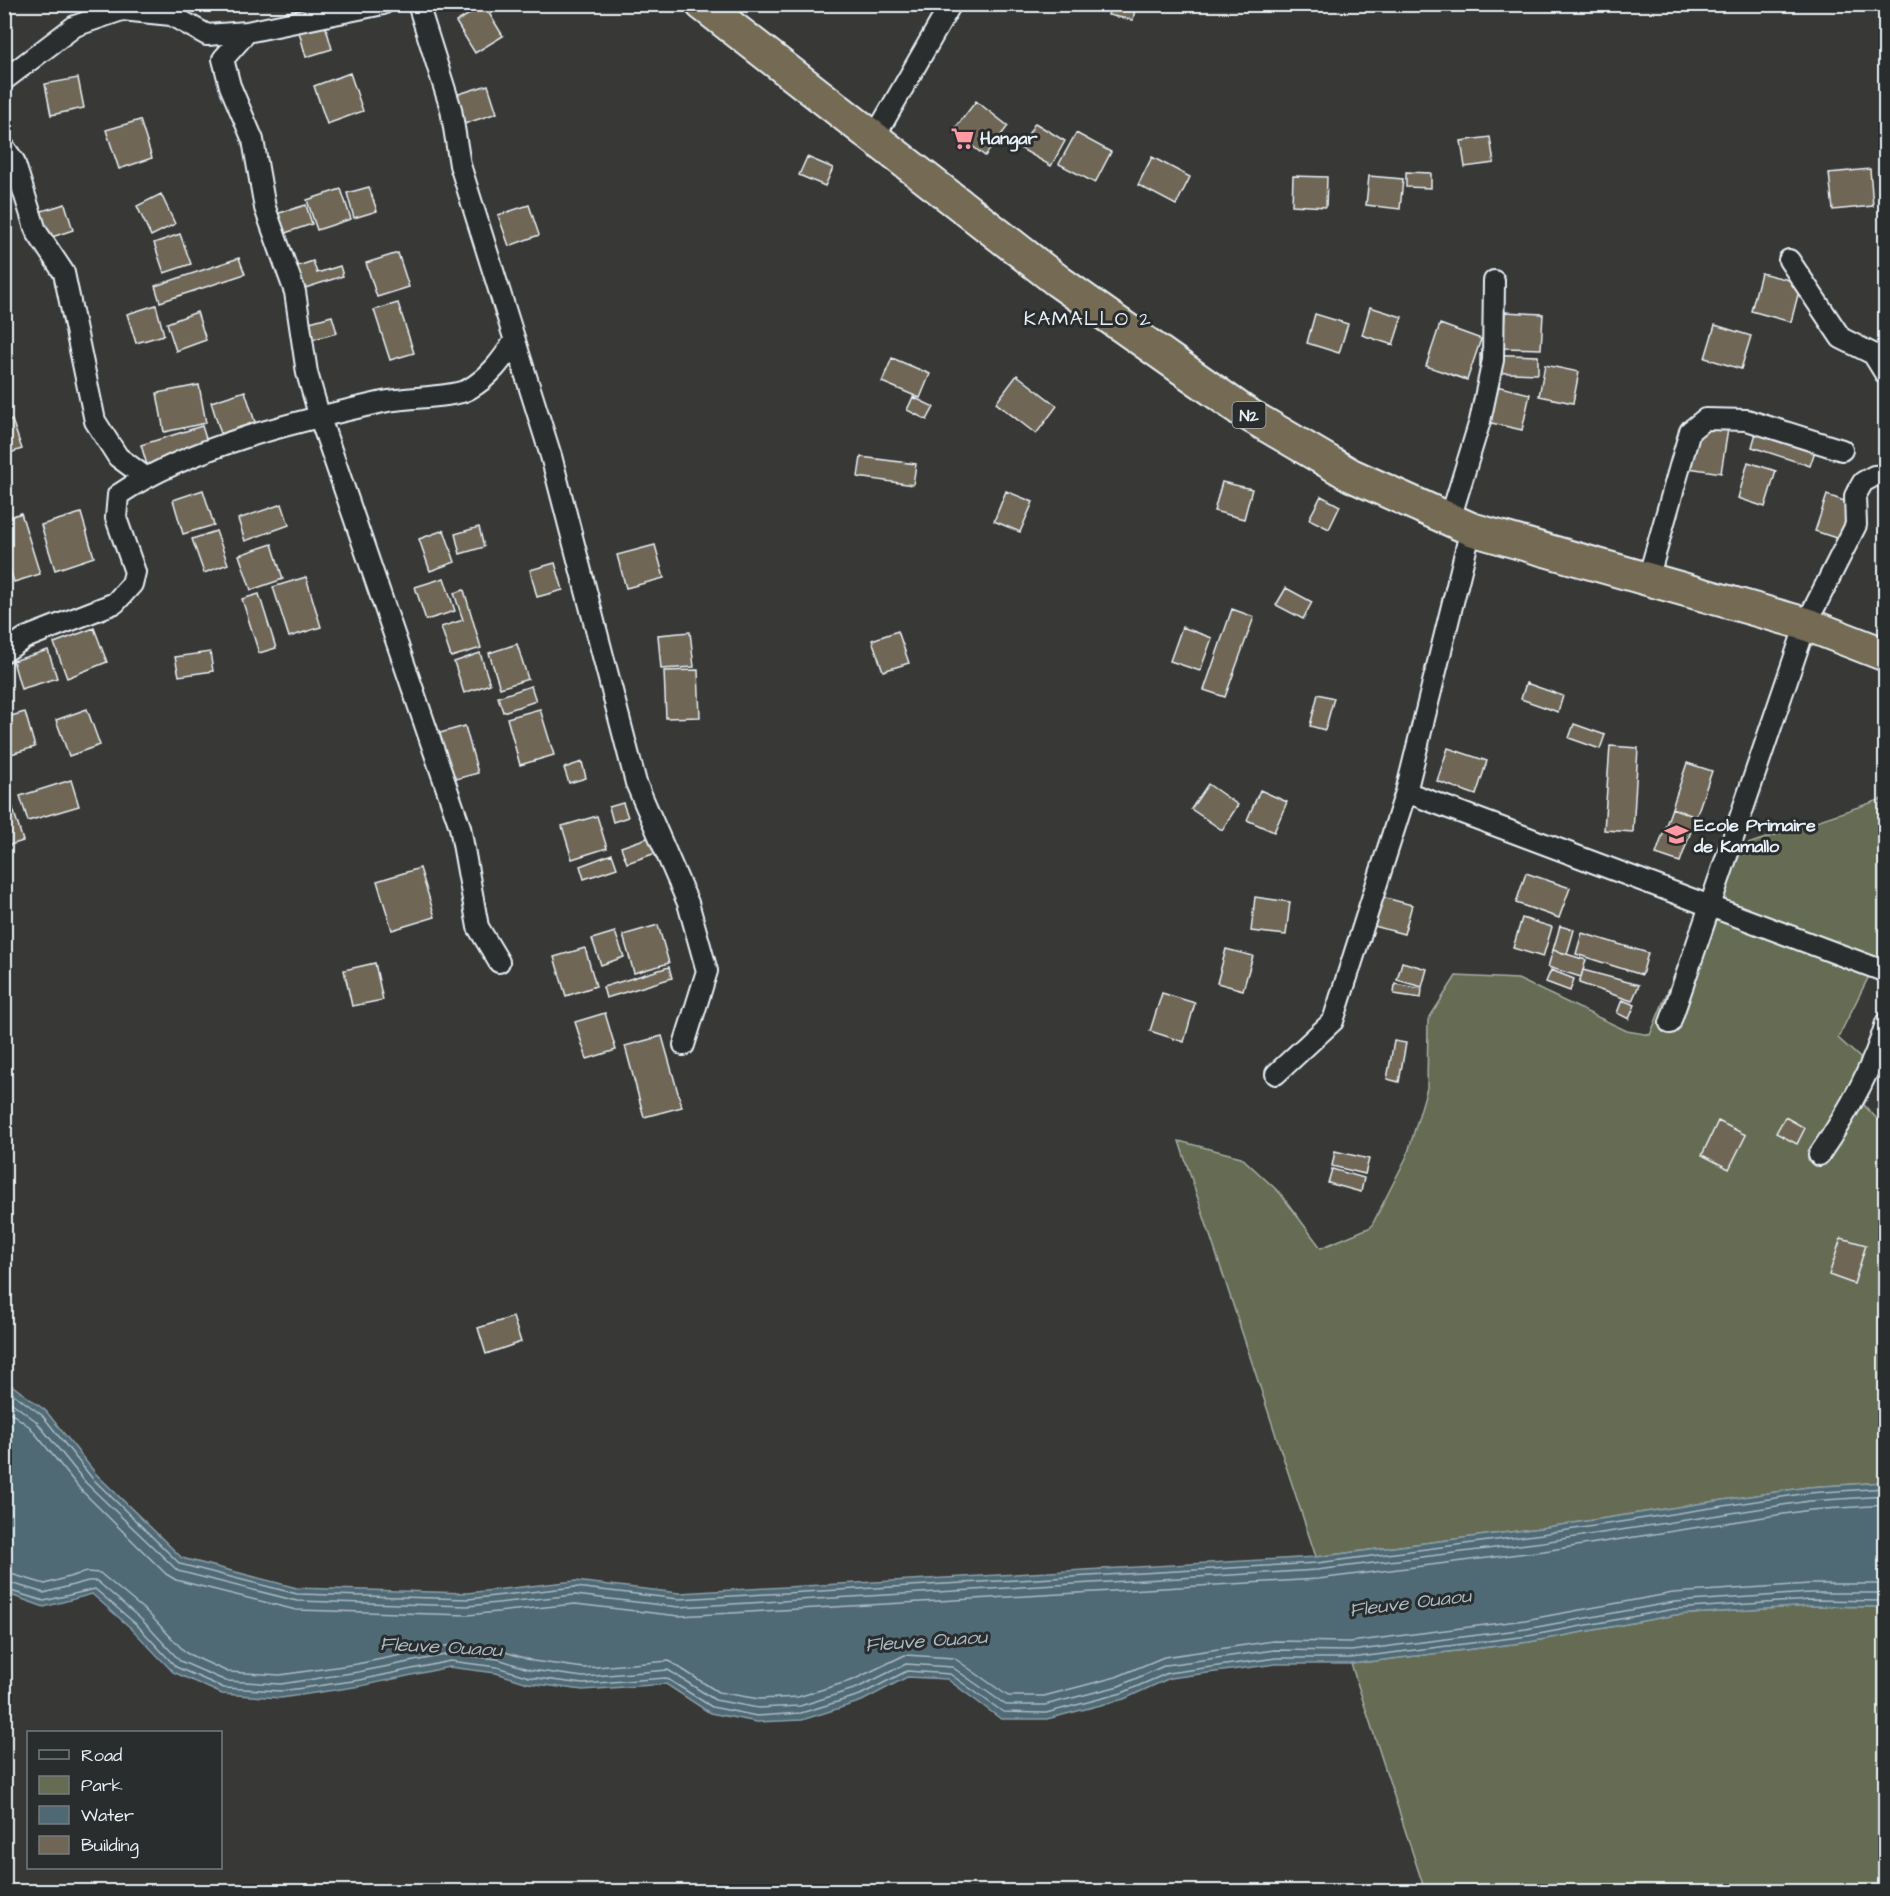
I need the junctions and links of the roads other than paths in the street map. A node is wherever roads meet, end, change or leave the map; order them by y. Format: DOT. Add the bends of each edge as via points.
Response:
graph roads {
  1 [pos="383,4"];
  2 [pos="702,4"];
  3 [pos="951,4"];
  4 [pos="414,5"];
  5 [pos="247,32"];
  6 [pos="207,35"];
  7 [pos="223,59"];
  8 [pos="4,80"];
  9 [pos="874,138"];
  10 [pos="4,147"];
  11 [pos="1789,260"];
  12 [pos="1494,281"];
  13 [pos="514,340"];
  14 [pos="1886,375"];
  15 [pos="320,418"];
  16 [pos="1842,450"];
  17 [pos="1886,475"];
  18 [pos="145,477"];
  19 [pos="1461,524"];
  20 [pos="1648,579"];
  21 [pos="1806,624"];
  22 [pos="4,652"];
  23 [pos="1886,656"];
  24 [pos="1406,792"];
  25 [pos="1711,909"];
  26 [pos="499,962"];
  27 [pos="1886,972"];
  28 [pos="1670,1023"];
  29 [pos="1886,1023"];
  30 [pos="684,1045"];
  31 [pos="1276,1074"];
  32 [pos="1819,1155"];
  1 -- 5 [label="street"];
  2 -- 9 [label="highway, N2"];
  3 -- 9 [label="street"];
  4 -- 13 [label="street" via="451,109 459,165"];
  5 -- 6 [label="street"];
  5 -- 7 [label="street"];
  6 -- 7 [label="street"];
  6 -- 8 [label="street" via="171,15 122,10 75,26"];
  7 -- 15 [label="street" via="230,86 254,140 265,208 295,292 307,374"];
  9 -- 19 [label="highway, N2" via="1058,281 1245,412 1351,475"];
  10 -- 18 [label="street" via="14,161 36,231 64,273 95,421 118,457"];
  11 -- 14 [label="street" via="1841,338 1873,354"];
  12 -- 19 [label="street" via="1493,360"];
  13 -- 15 [label="street" via="497,368 467,391 386,401"];
  13 -- 30 [label="street" via="551,456 636,783 688,903 707,971"];
  15 -- 18 [label="street" via="267,429"];
  15 -- 26 [label="street" via="460,827 477,927"];
  16 -- 20 [label="street" via="1747,420 1705,419 1690,431"];
  17 -- 21 [label="street" via="1863,482 1855,496 1856,525"];
  18 -- 22 [label="street" via="118,495 116,518 135,572 132,584 115,603 25,638"];
  19 -- 20 [label="highway, N2"];
  19 -- 24 [label="street"];
  20 -- 21 [label="highway, N2"];
  21 -- 23 [label="highway, N2"];
  21 -- 25 [label="street"];
  24 -- 25 [label="street"];
  24 -- 31 [label="street" via="1333,1022"];
  25 -- 27 [label="street"];
  25 -- 28 [label="street"];
  29 -- 32 [label="street" via="1847,1114"];
}
